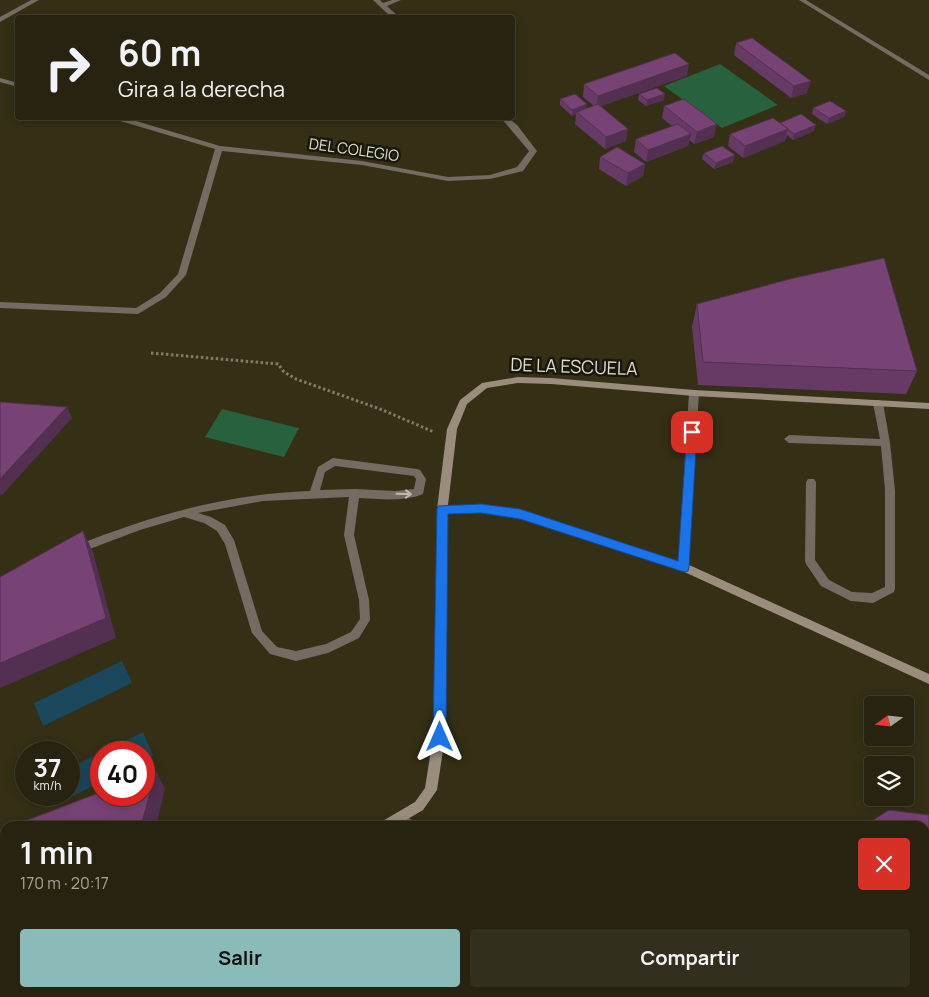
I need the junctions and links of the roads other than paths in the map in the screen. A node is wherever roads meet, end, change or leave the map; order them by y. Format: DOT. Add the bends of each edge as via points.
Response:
graph roads {
  1 [pos="36,0"];
  2 [pos="376,0"];
  3 [pos="398,0"];
  4 [pos="802,0"];
  5 [pos="383,5"];
  6 [pos="394,15"];
  7 [pos="0,20"];
  8 [pos="929,78"];
  9 [pos="0,80"];
  10 [pos="15,84"];
  11 [pos="127,120"];
  12 [pos="506,120"];
  13 [pos="219,148"];
  14 [pos="0,305"];
  15 [pos="694,393"];
  16 [pos="878,403"];
  17 [pos="929,406"];
  18 [pos="789,438"];
  19 [pos="885,443"];
  20 [pos="811,482"];
  21 [pos="355,493"];
  22 [pos="314,495"];
  23 [pos="442,509"];
  24 [pos="182,512"];
  25 [pos="70,553"];
  26 [pos="684,567"];
  27 [pos="929,679"];
  28 [pos="399,818"];
  29 [pos="394,821"];
  30 [pos="404,821"];
  1 -- 7 [label="street"];
  2 -- 5 [label="street"];
  3 -- 5 [label="street"];
  4 -- 8 [label="street"];
  5 -- 6 [label="street"];
  9 -- 10 [label="street"];
  11 -- 13 [label="street, DEL COLEGIO"];
  12 -- 13 [label="street, DEL COLEGIO" via="533,152 520,169 490,177 448,179 362,163"];
  13 -- 14 [label="street" via="182,275 163,295 138,311"];
  15 -- 16 [label="street, DE LA ESCUELA"];
  15 -- 23 [label="street, DE LA ESCUELA" via="550,381 518,380 485,385 463,402 452,429"];
  15 -- 26 [label="street"];
  16 -- 17 [label="street, DE LA ESCUELA"];
  16 -- 19 [label="street"];
  18 -- 19 [label="street"];
  19 -- 20 [label="street" via="891,513 890,589 873,598 852,596 825,583 810,561"];
  21 -- 22 [label="street"];
  21 -- 22 [label="street, one-way" via="411,495 419,490 421,479 417,473 333,462 321,470"];
  21 -- 24 [label="street" via="349,535 364,600 365,620 355,635 328,648 296,656 274,651 257,633 230,543 221,528"];
  22 -- 24 [label="street" via="240,500"];
  23 -- 26 [label="street" via="520,514"];
  23 -- 28 [label="street, DE LA ESCUELA" via="440,737 431,790 419,806"];
  24 -- 25 [label="street" via="114,534"];
  26 -- 27 [label="street"];
  28 -- 29 [label="street, DE LA ESCUELA"];
  28 -- 30 [label="street"];
}
